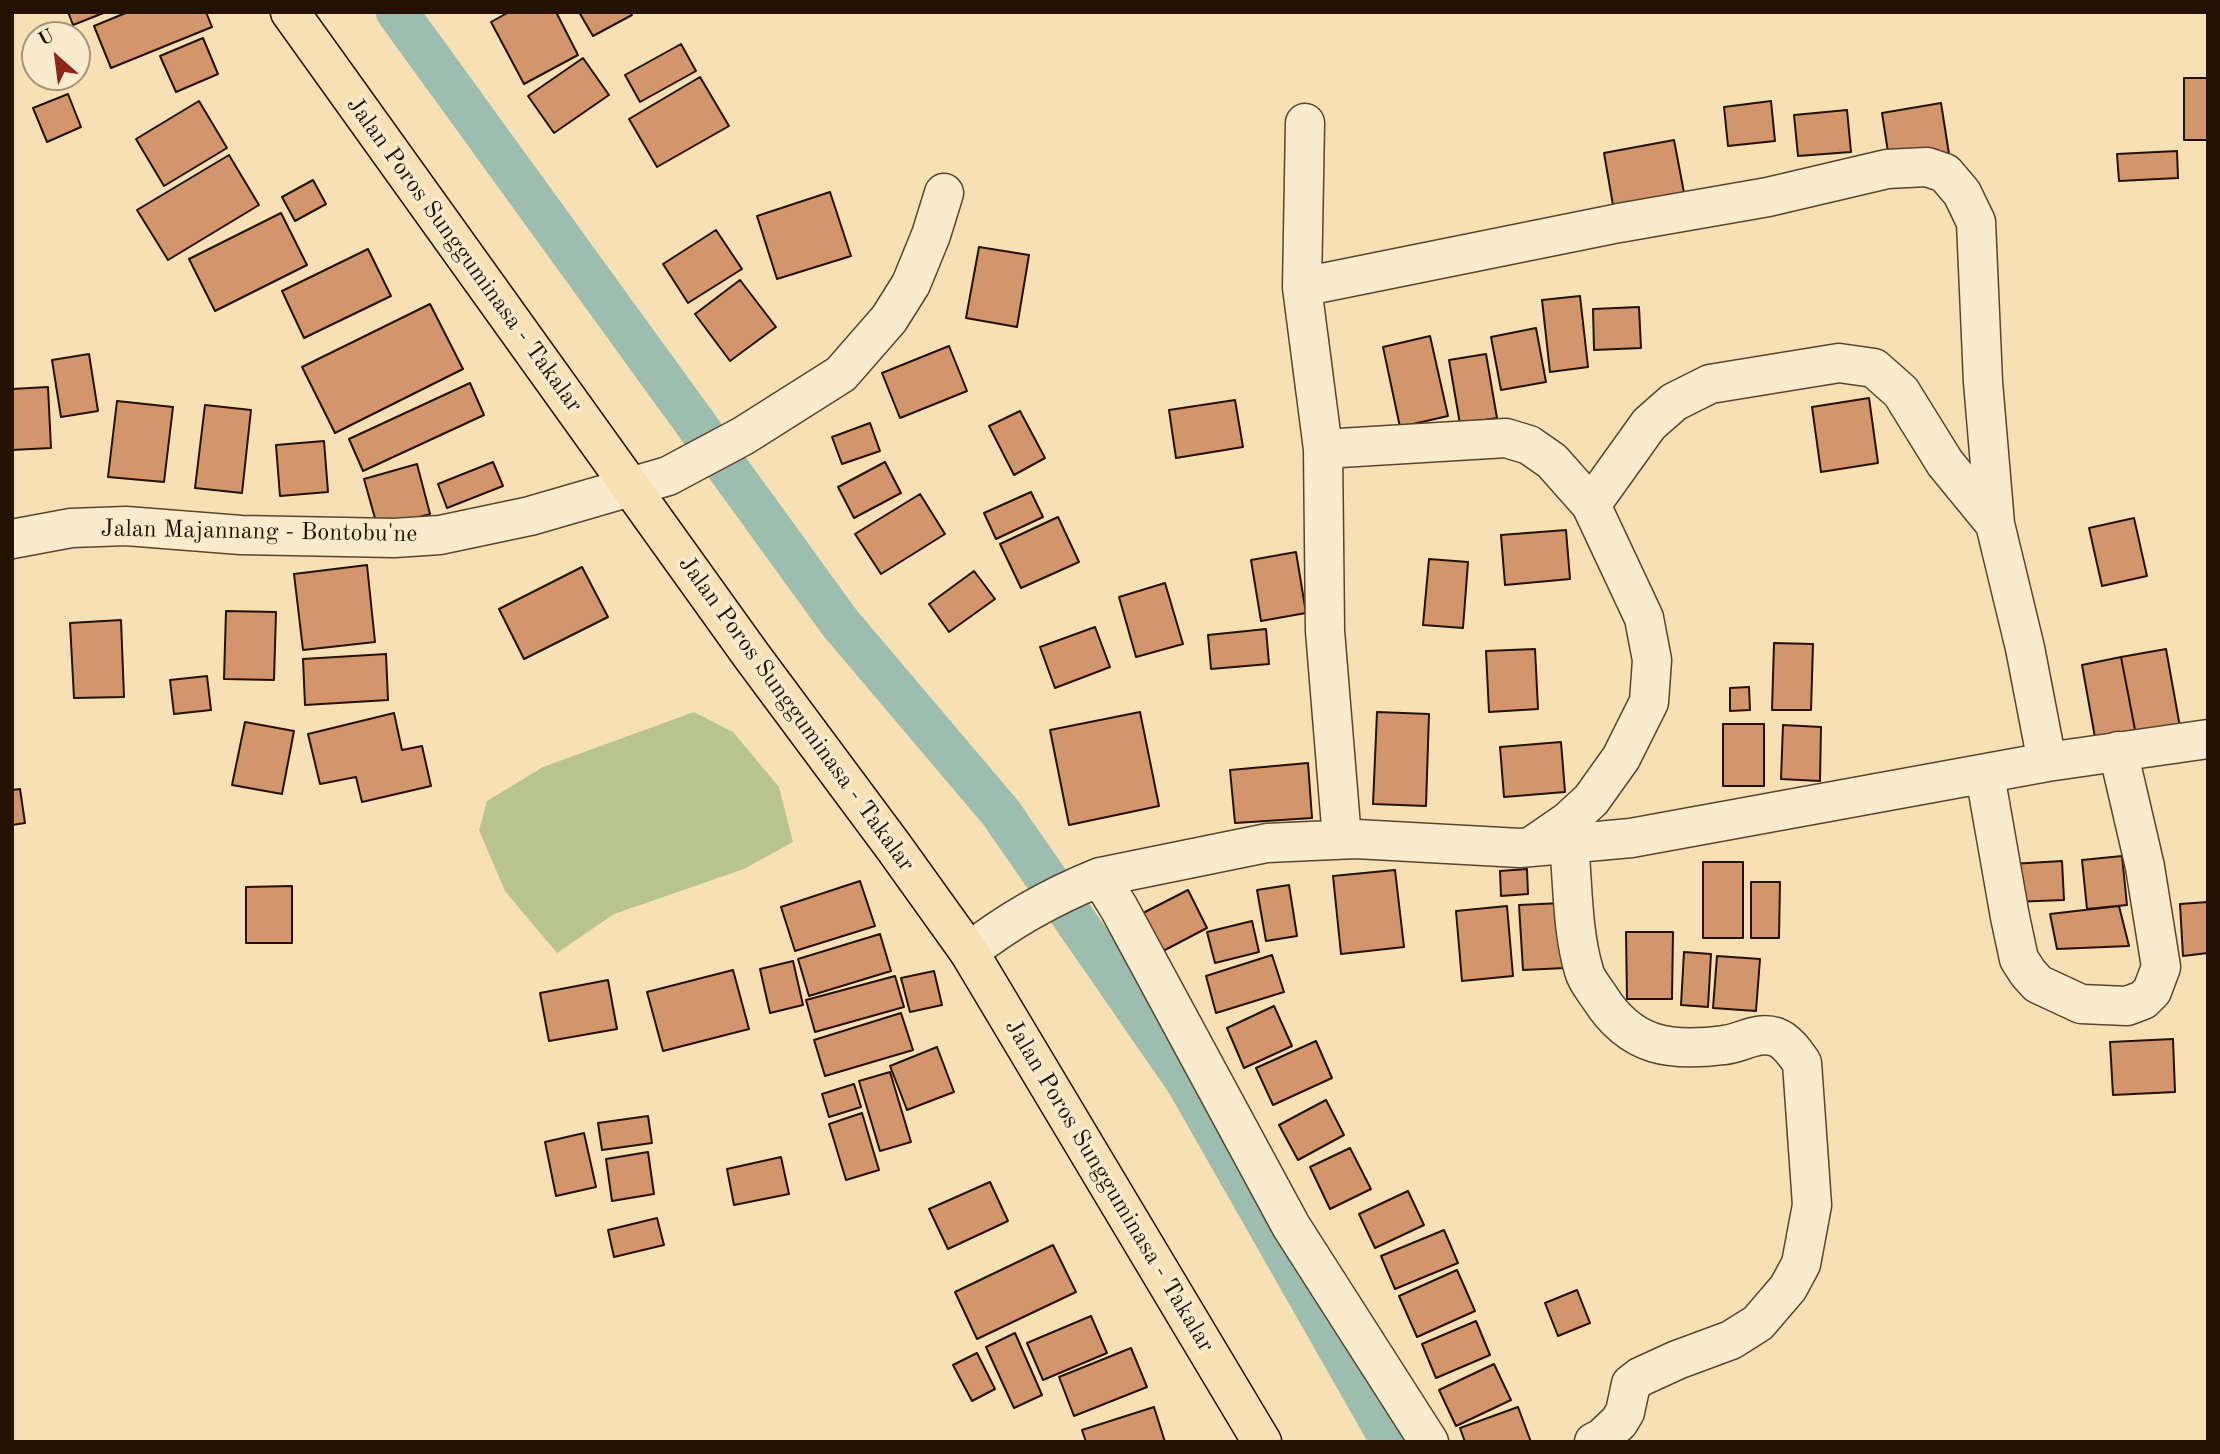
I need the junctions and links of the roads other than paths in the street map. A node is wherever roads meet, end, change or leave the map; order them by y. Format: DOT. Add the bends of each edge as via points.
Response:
graph roads {
  1 [pos="290,12"];
  2 [pos="1305,123"];
  3 [pos="944,193"];
  4 [pos="1302,287"];
  5 [pos="1322,449"];
  6 [pos="632,486"];
  7 [pos="1591,505"];
  8 [pos="1995,524"];
  9 [pos="12,539"];
  10 [pos="2208,739"];
  11 [pos="2118,751"];
  12 [pos="2047,762"];
  13 [pos="1985,775"];
  14 [pos="1342,839"];
  15 [pos="1569,844"];
  16 [pos="1531,847"];
  17 [pos="1088,881"];
  18 [pos="969,952"];
  19 [pos="1262,1442"];
  20 [pos="1429,1442"];
  21 [pos="1594,1442"];
  1 -- 6 [label="highway, Jalan Poros Sungguminasa - Takalar"];
  2 -- 4 [label="street"];
  3 -- 6 [label="street, Jalan Majannang - Bontobu'ne" via="911,284 889,319 841,374 743,436 668,476"];
  4 -- 5 [label="street"];
  4 -- 8 [label="street" via="1768,198 1887,169 1927,167 1945,173 1962,193 1976,222"];
  5 -- 7 [label="street" via="1506,438 1529,445 1552,461"];
  5 -- 14 [label="street" via="1325,631"];
  6 -- 9 [label="street, Jalan Majannang - Bontobu'ne" via="530,516 440,535 241,535 126,526 71,528"];
  6 -- 18 [label="highway, Jalan Poros Sungguminasa - Takalar"];
  7 -- 8 [label="street" via="1649,424 1674,402 1710,384 1839,363 1874,368 1901,392 1945,463"];
  7 -- 16 [label="street" via="1644,618 1652,660 1649,702 1621,758 1591,800"];
  8 -- 12 [label="street"];
  10 -- 11 [label="street"];
  11 -- 12 [label="street"];
  11 -- 13 [label="street" via="2146,867 2161,967 2152,991 2127,1006 2081,1004 2038,984 2028,973 2010,917"];
  12 -- 13 [label="street"];
  13 -- 15 [label="street" via="1631,838"];
  14 -- 16 [label="street"];
  14 -- 17 [label="street" via="1267,843"];
  15 -- 16 [label="street"];
  15 -- 21 [label="street" via="1584,973 1608,1011 1627,1031 1655,1044 1687,1048 1728,1045 1757,1035 1777,1037 1792,1048 1802,1063 1811,1170 1812,1205 1801,1264 1788,1288 1758,1323 1731,1340 1631,1384 1619,1422"];
  17 -- 18 [label="street" via="1000,927"];
  17 -- 20 [label="street" via="1119,908 1291,1226"];
  18 -- 19 [label="highway, Jalan Poros Sungguminasa - Takalar"];
}
